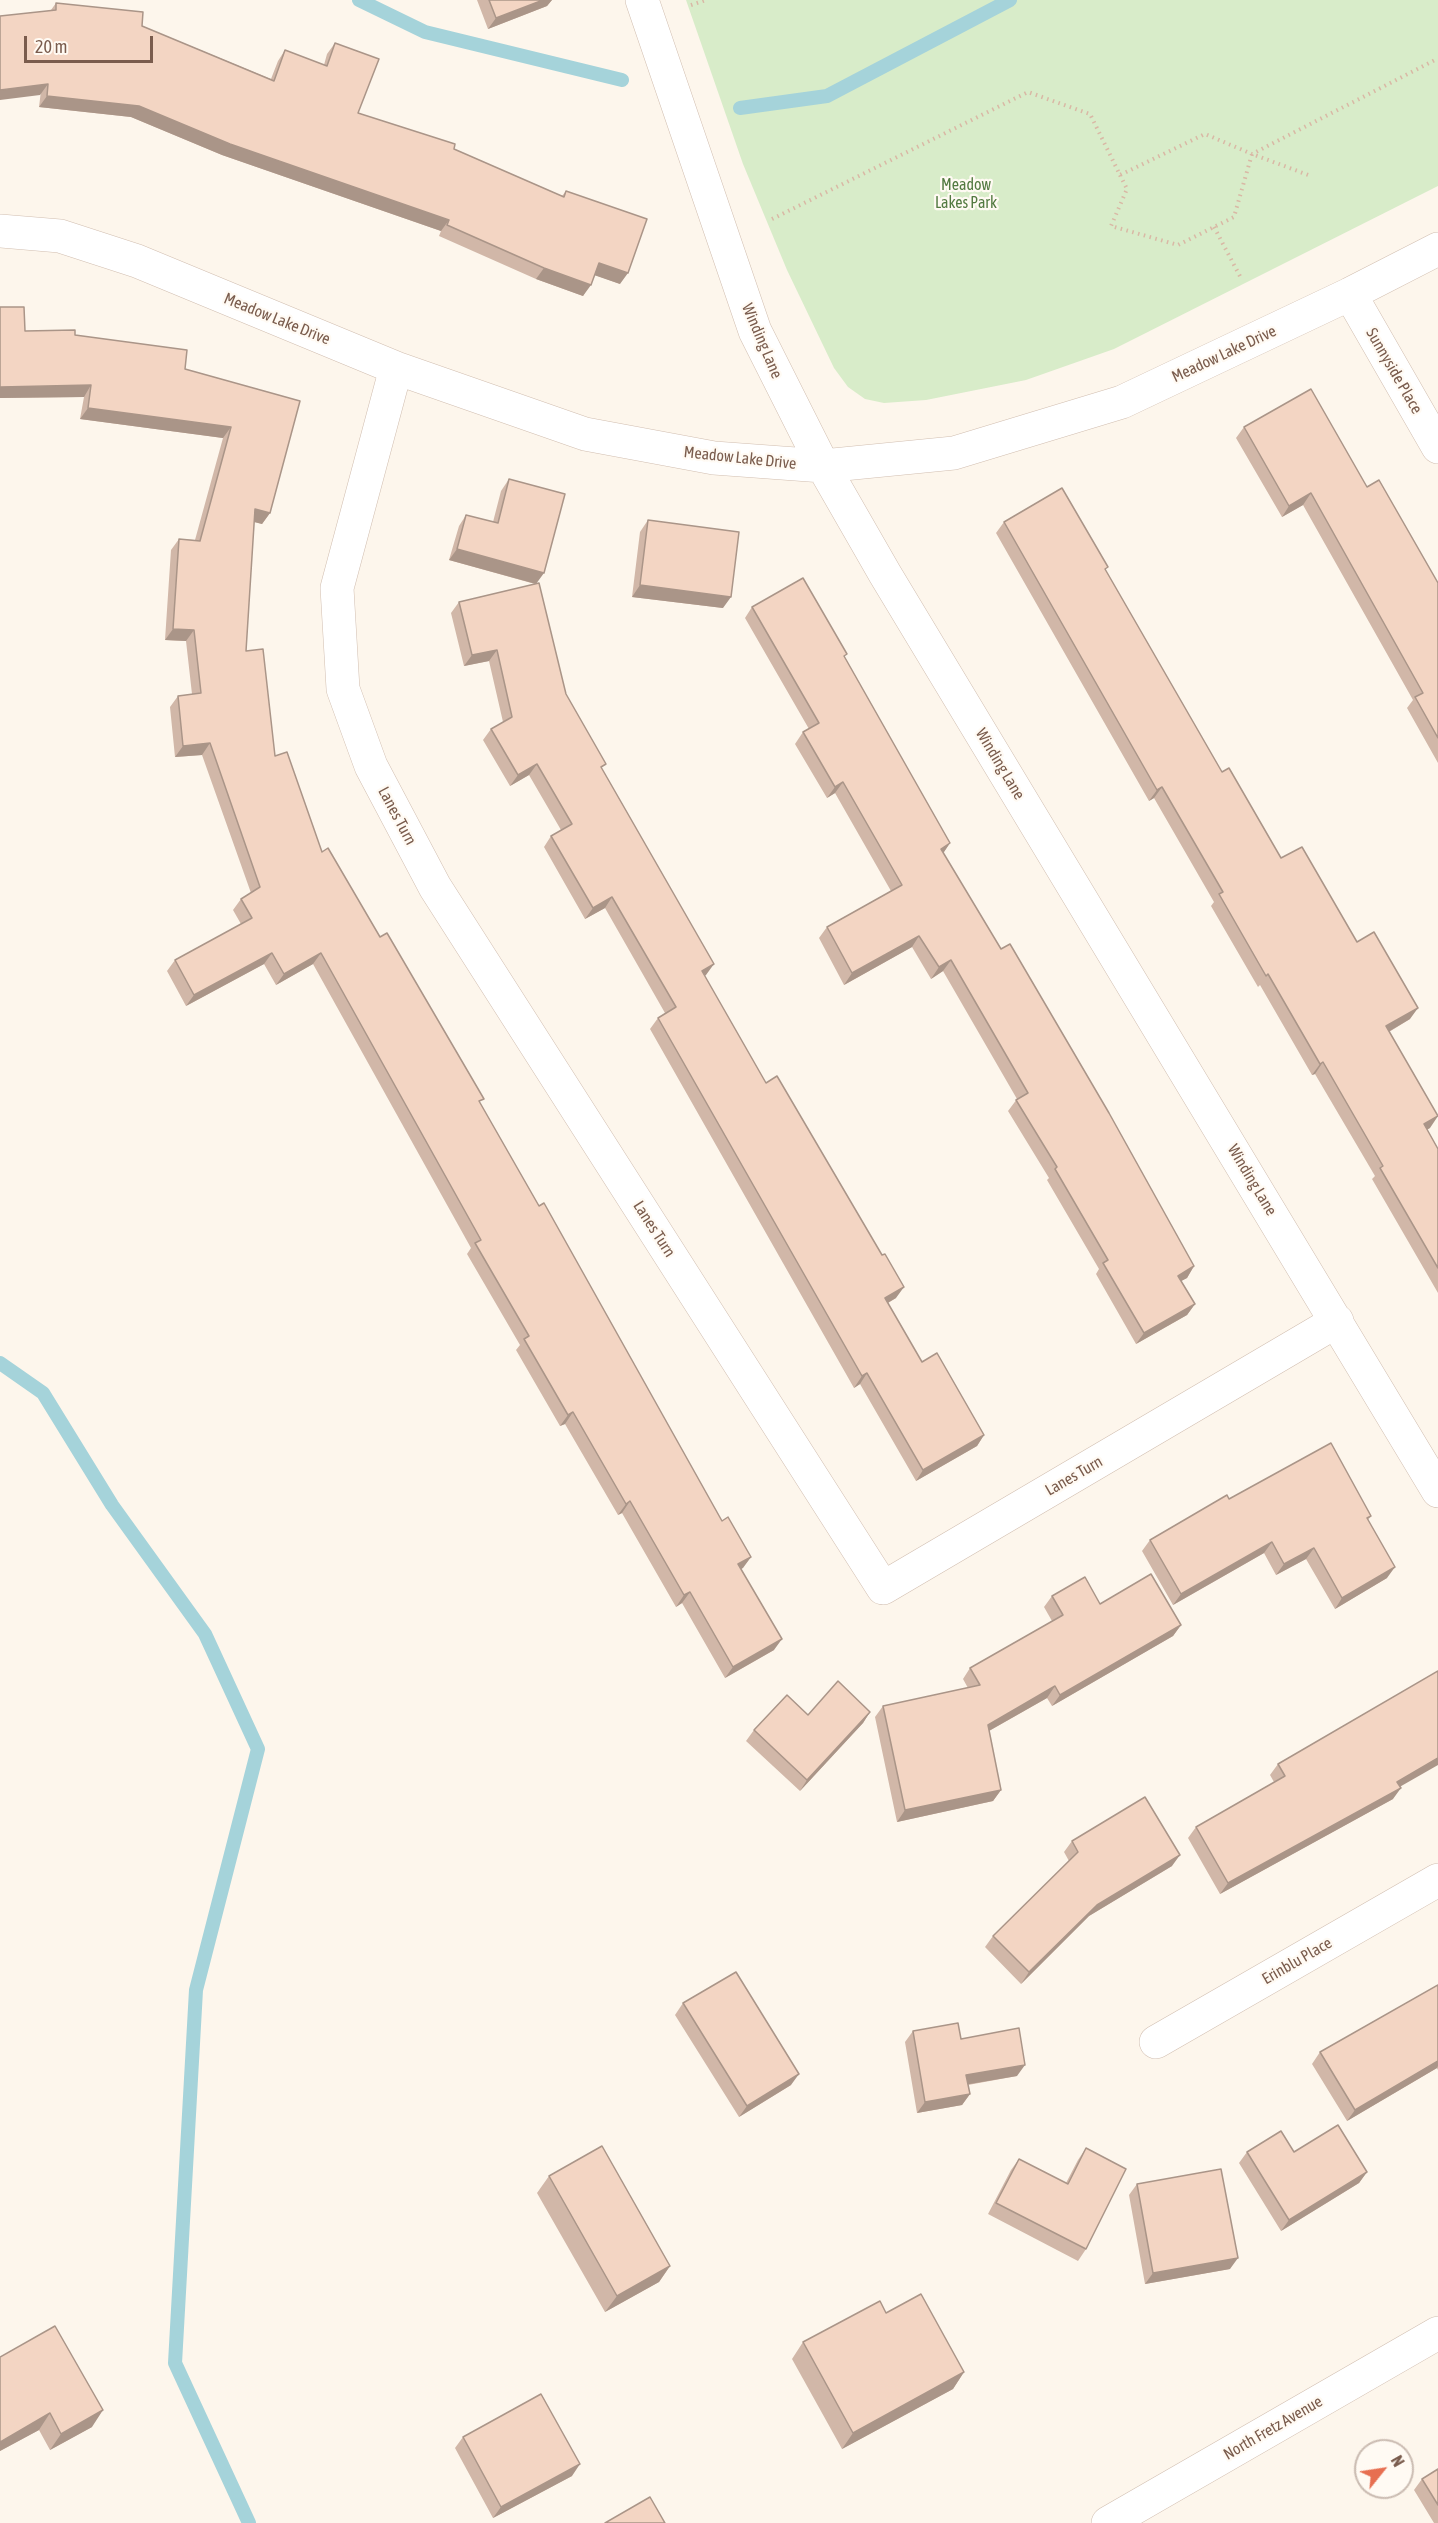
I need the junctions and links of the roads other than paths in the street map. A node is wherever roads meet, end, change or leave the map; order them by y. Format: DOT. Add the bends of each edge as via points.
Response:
graph roads {
  1 [pos="642,0"];
  2 [pos="0,231"];
  3 [pos="1438,249"];
  4 [pos="1350,294"];
  5 [pos="396,368"];
  6 [pos="1438,447"];
  7 [pos="823,466"];
  8 [pos="1337,1321"];
  9 [pos="1438,1491"];
  10 [pos="1438,1880"];
  11 [pos="1156,2042"];
  12 [pos="1438,2333"];
  13 [pos="1108,2523"];
  1 -- 7 [label="street, Winding Lane" via="755,331"];
  2 -- 5 [label="street, Meadow Lake Drive" via="60,236 137,261"];
  3 -- 4 [label="street, Meadow Lake Drive"];
  4 -- 6 [label="street, Sunnyside Place"];
  4 -- 7 [label="street, Meadow Lake Drive" via="1122,402 954,453"];
  5 -- 7 [label="street, Meadow Lake Drive" via="585,434 714,458"];
  5 -- 8 [label="street, Lanes Turn" via="337,588 343,689 371,766 435,886 883,1588"];
  7 -- 8 [label="street, Winding Lane"];
  8 -- 9 [label="street, Winding Lane"];
  10 -- 11 [label="street, Erinblu Place"];
  12 -- 13 [label="street, North Fretz Avenue"];
}
